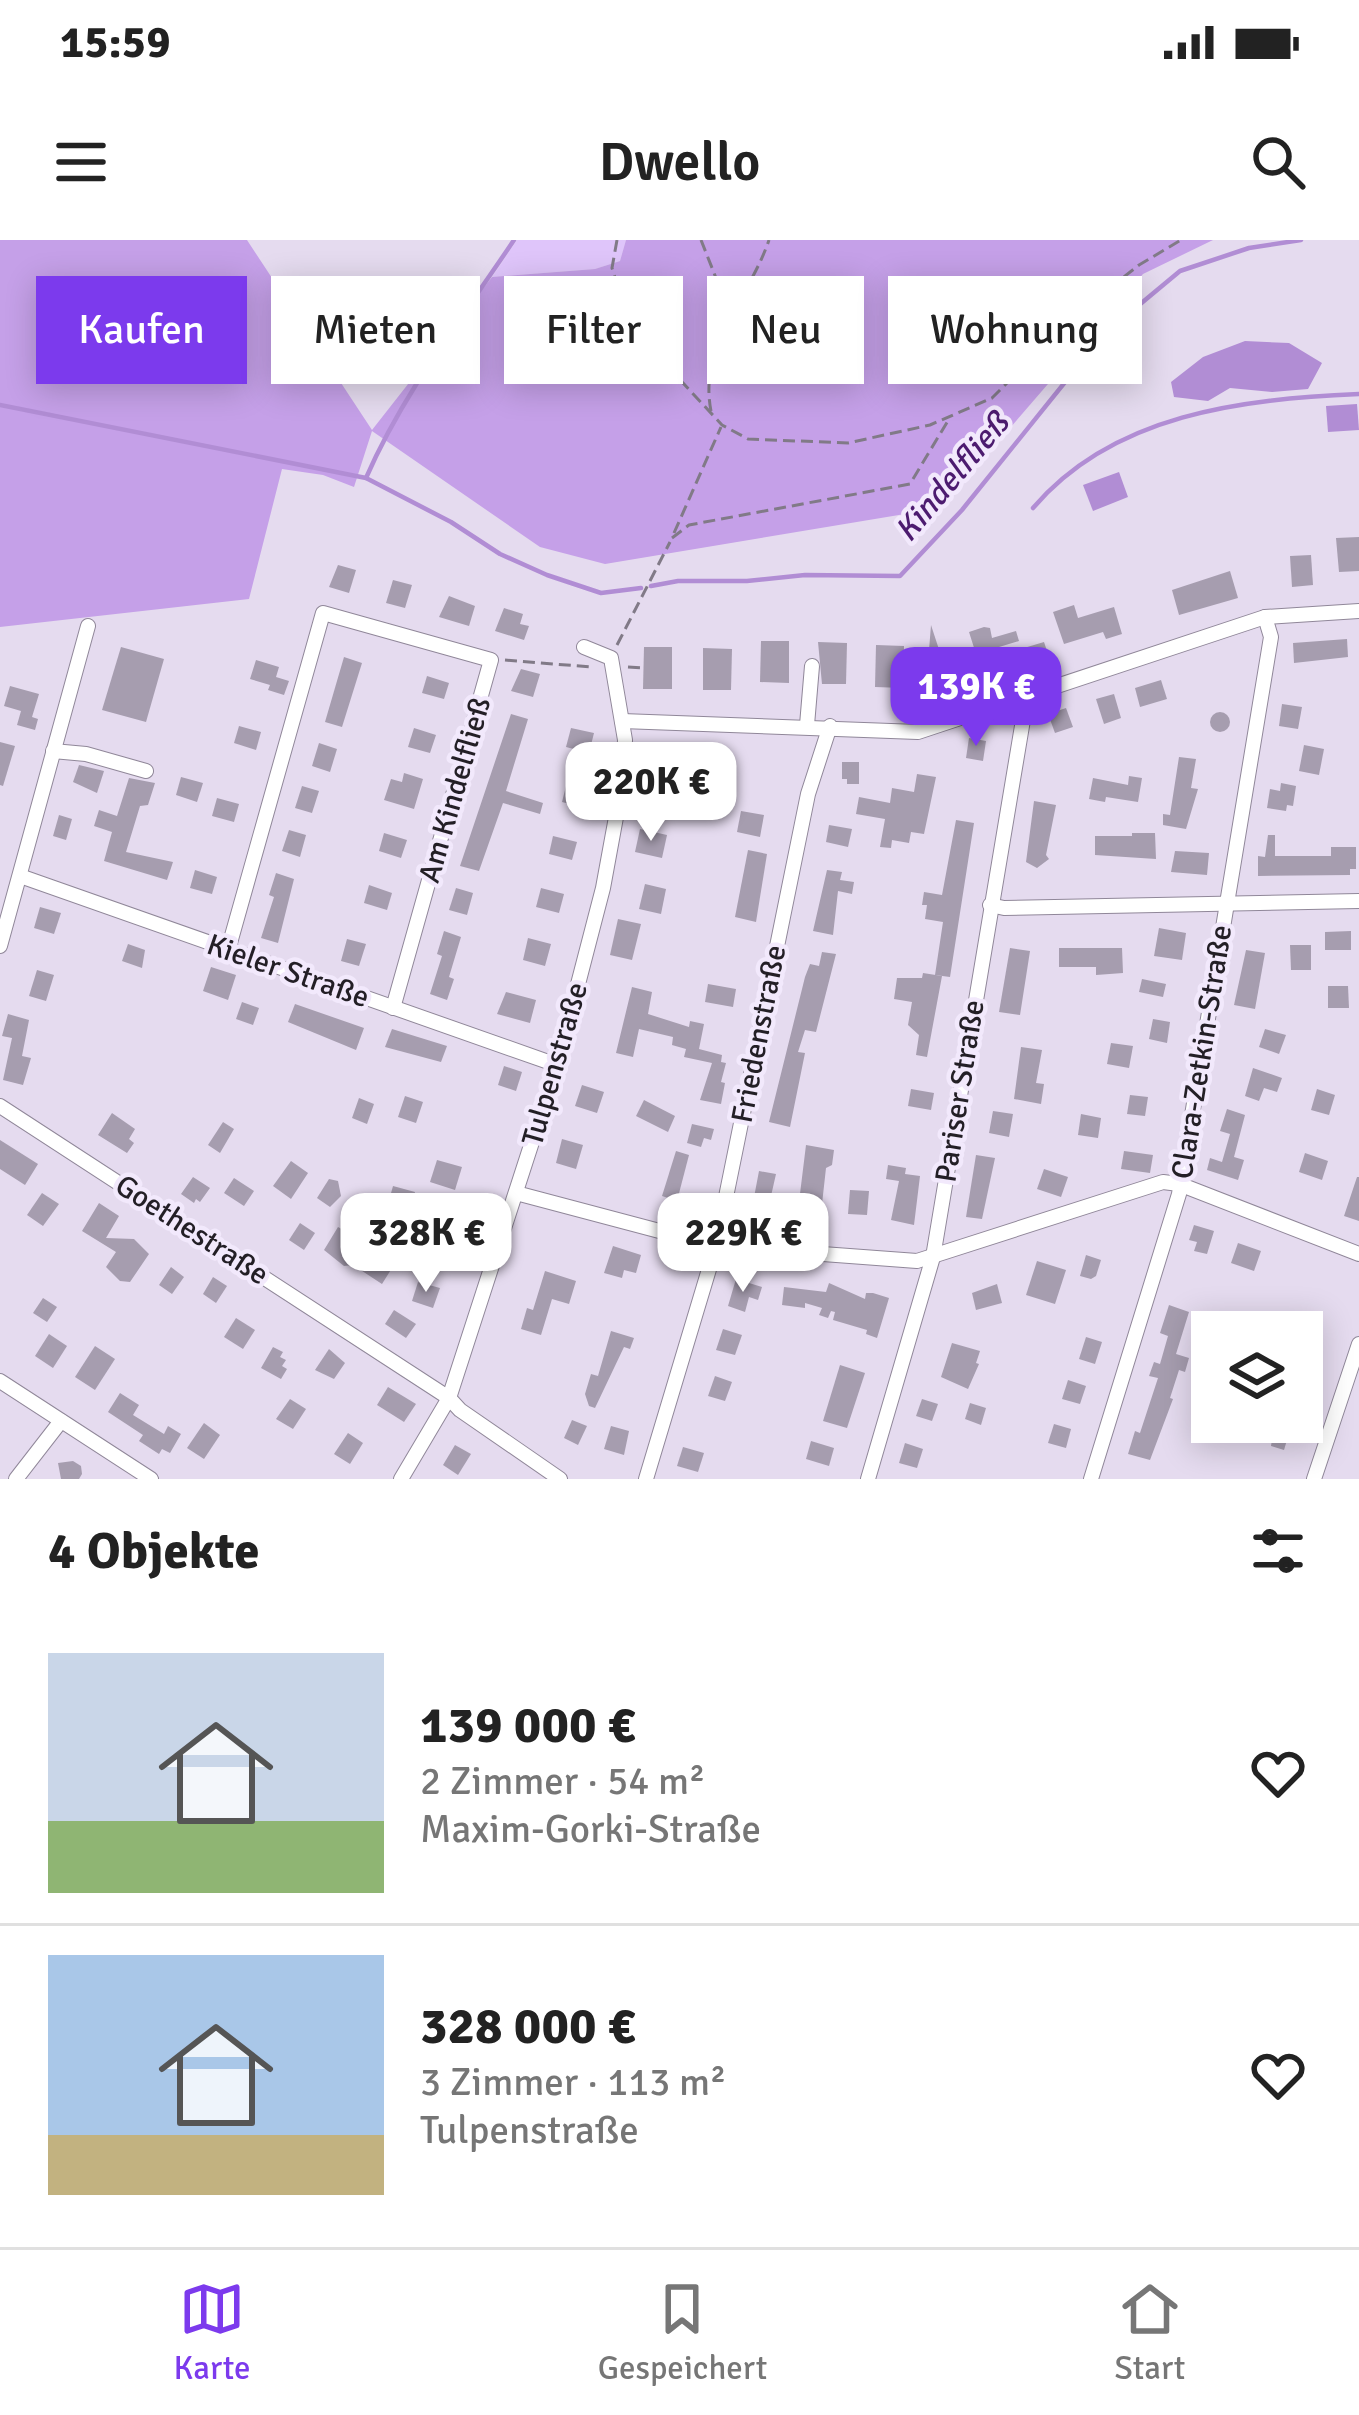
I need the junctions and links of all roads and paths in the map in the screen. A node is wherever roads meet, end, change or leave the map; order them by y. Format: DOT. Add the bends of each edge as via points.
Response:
graph roads {
  1 [pos="617,240"];
  2 [pos="701,240"];
  3 [pos="769,240"];
  4 [pos="1181,240"];
  5 [pos="715,276"];
  6 [pos="751,276"];
  7 [pos="707,380"];
  8 [pos="711,412"];
  9 [pos="950,416"];
  10 [pos="722,425"];
  11 [pos="672,538"];
  12 [pos="1359,611"];
  13 [pos="1264,617"];
  14 [pos="88,626"];
  15 [pos="584,647"];
  16 [pos="491,660"];
  17 [pos="612,664"];
  18 [pos="812,666"];
  19 [pos="1019,698"];
  20 [pos="622,721"];
  21 [pos="807,725"];
  22 [pos="830,726"];
  23 [pos="625,742"];
  24 [pos="53,751"];
  25 [pos="685,754"];
  26 [pos="146,771"];
  27 [pos="20,876"];
  28 [pos="1226,901"];
  29 [pos="1359,901"];
  30 [pos="991,905"];
  31 [pos="0,946"];
  32 [pos="228,950"];
  33 [pos="393,1008"];
  34 [pos="557,1064"];
  35 [pos="0,1106"];
  36 [pos="1179,1184"];
  37 [pos="516,1193"];
  38 [pos="716,1246"];
  39 [pos="1359,1254"];
  40 [pos="933,1257"];
  41 [pos="1359,1344"];
  42 [pos="0,1381"];
  43 [pos="449,1397"];
  44 [pos="61,1421"];
  45 [pos="16,1479"];
  46 [pos="151,1479"];
  47 [pos="401,1479"];
  48 [pos="560,1479"];
  49 [pos="646,1479"];
  50 [pos="868,1479"];
  51 [pos="1091,1479"];
  52 [pos="1315,1479"];
  1 -- 8 [label="path" via="612,268 627,315"];
  2 -- 5 [label="path"];
  3 -- 6 [label="path"];
  4 -- 9 [label="path" via="1074,316 992,398"];
  7 -- 8 [label="path"];
  8 -- 10 [label="path"];
  9 -- 10 [label="path" via="848,443 748,439"];
  9 -- 11 [label="path" via="910,484 689,525"];
  10 -- 11 [label="path"];
  11 -- 17 [label="path"];
  12 -- 13 [label="street"];
  13 -- 19 [label="street"];
  13 -- 28 [label="street, Clara-Zetkin-Straße" via="1270,637"];
  14 -- 24 [label="street"];
  15 -- 17 [label="street"];
  16 -- 17 [label="path"];
  16 -- 32 [label="street, Am Kindelfließ" via="323,613"];
  16 -- 33 [label="street, Am Kindelfließ"];
  17 -- 20 [label="street, Tulpenstraße"];
  18 -- 21 [label="street"];
  19 -- 22 [label="street" via="918,732"];
  19 -- 30 [label="street, Pariser Straße" via="1024,714"];
  20 -- 21 [label="street"];
  20 -- 23 [label="street, Tulpenstraße"];
  21 -- 22 [label="street"];
  22 -- 38 [label="street, Friedenstraße" via="808,794"];
  23 -- 25 [label="path"];
  23 -- 34 [label="street, Tulpenstraße" via="603,888"];
  24 -- 26 [label="street"];
  24 -- 27 [label="street"];
  27 -- 31 [label="street"];
  27 -- 32 [label="street, Kieler Straße"];
  28 -- 29 [label="street"];
  28 -- 30 [label="street"];
  28 -- 36 [label="street, Clara-Zetkin-Straße"];
  30 -- 40 [label="street, Pariser Straße"];
  32 -- 33 [label="street, Kieler Straße"];
  33 -- 34 [label="street, Kieler Straße"];
  34 -- 37 [label="street, Tulpenstraße"];
  35 -- 43 [label="street, Goethestraße"];
  36 -- 39 [label="street"];
  36 -- 40 [label="street" via="1163,1182"];
  36 -- 51 [label="street, Clara-Zetkin-Straße"];
  37 -- 38 [label="street"];
  37 -- 43 [label="street, Tulpenstraße"];
  38 -- 40 [label="street"];
  38 -- 49 [label="street, Friedenstraße"];
  40 -- 50 [label="street, Pariser Straße"];
  41 -- 52 [label="street"];
  42 -- 44 [label="street"];
  43 -- 47 [label="street, Tulpenstraße"];
  43 -- 48 [label="street, Goethestraße"];
  44 -- 45 [label="street"];
  44 -- 46 [label="street"];
}
